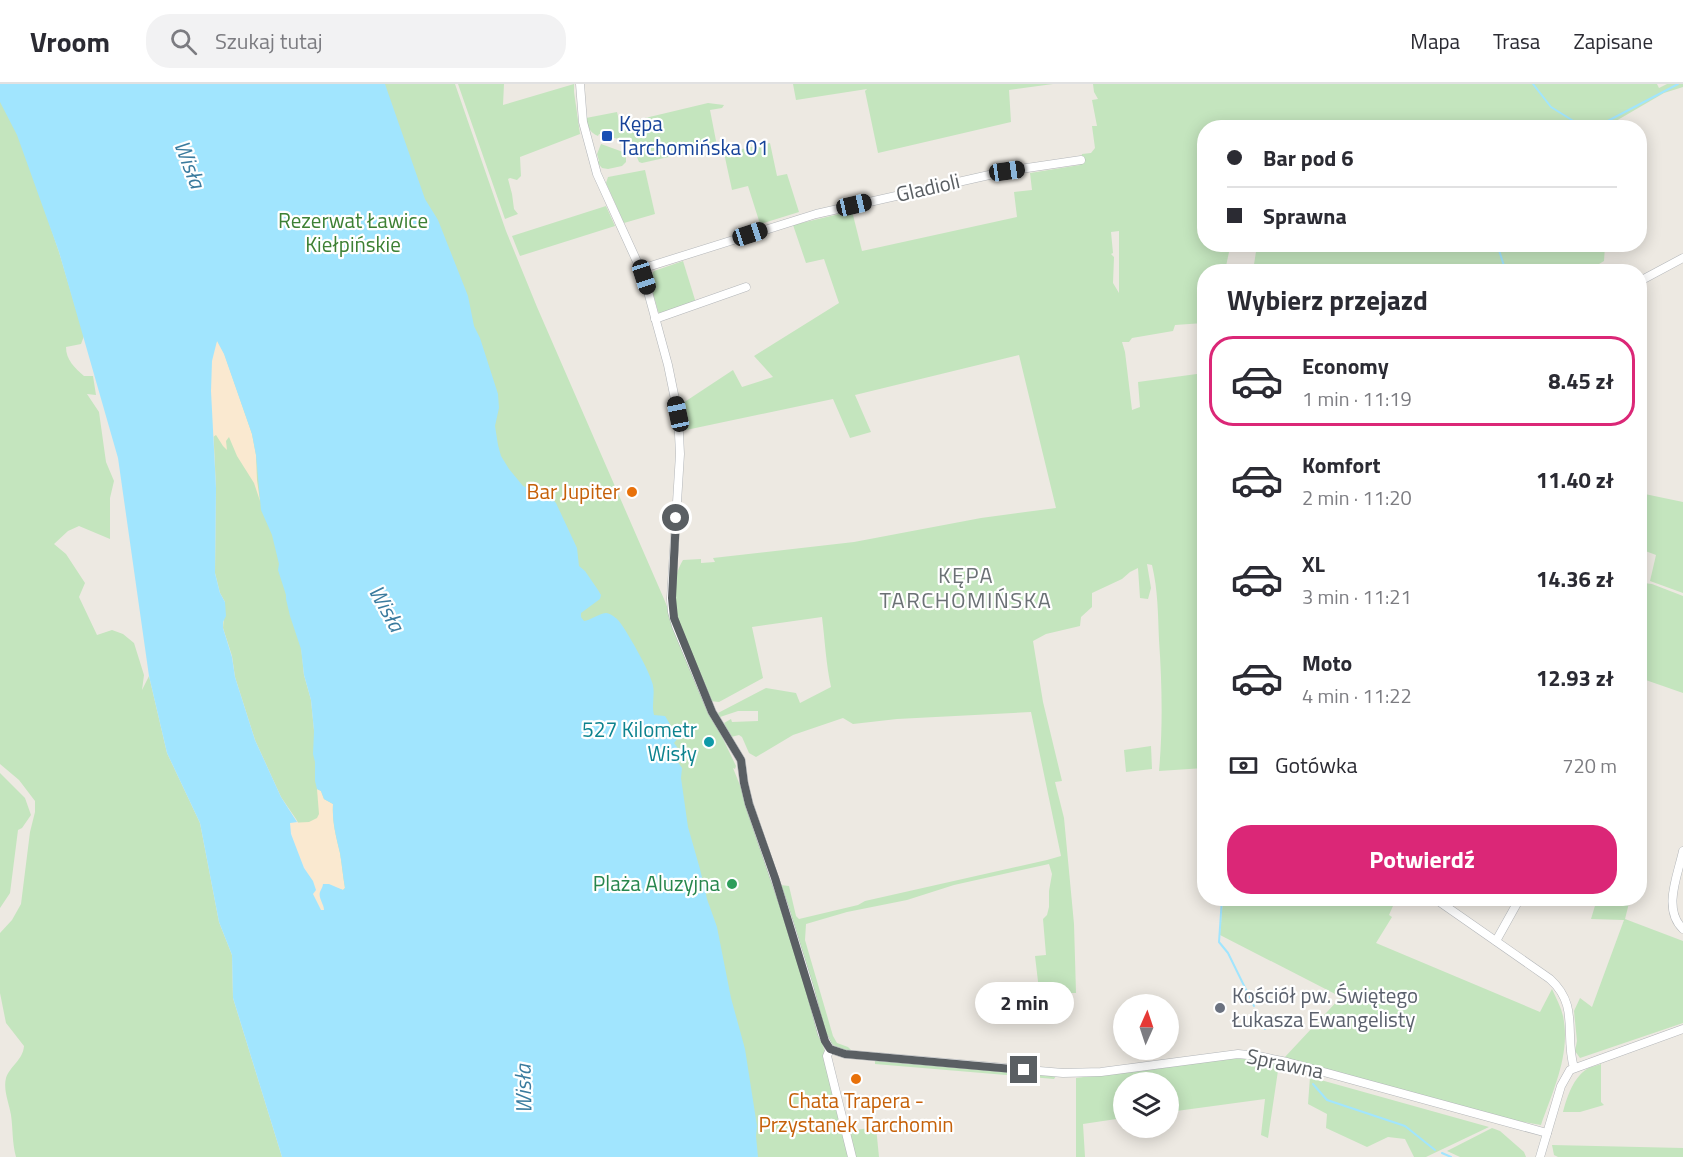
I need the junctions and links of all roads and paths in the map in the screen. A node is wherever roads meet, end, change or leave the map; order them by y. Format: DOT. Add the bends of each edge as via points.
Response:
graph roads {
  1 [pos="580,84"];
  2 [pos="1081,160"];
  3 [pos="1683,258"];
  4 [pos="641,269"];
  5 [pos="1647,277"];
  6 [pos="746,287"];
  7 [pos="656,319"];
  8 [pos="1683,851"];
  9 [pos="1446,906"];
  10 [pos="1516,906"];
  11 [pos="1683,929"];
  12 [pos="1496,941"];
  13 [pos="1683,1029"];
  14 [pos="830,1049"];
  15 [pos="1574,1068"];
  16 [pos="1547,1133"];
  17 [pos="852,1157"];
  18 [pos="1541,1157"];
  1 -- 4 [label="street" via="583,122 597,174"];
  2 -- 4 [label="street, Gladioli" via="1007,171 816,213"];
  3 -- 5 [label="street"];
  4 -- 7 [label="street"];
  6 -- 7 [label="street"];
  7 -- 14 [label="street" via="678,414 680,454 672,612 712,712 741,760 749,804"];
  8 -- 11 [label="street" via="1672,904"];
  9 -- 12 [label="street"];
  10 -- 12 [label="street"];
  12 -- 15 [label="street" via="1561,991 1568,1008 1569,1053"];
  13 -- 15 [label="street"];
  14 -- 16 [label="street, Sprawna" via="1063,1073 1247,1054"];
  14 -- 17 [label="street" via="827,1056"];
  15 -- 16 [label="street" via="1561,1086"];
  16 -- 18 [label="street"];
}
